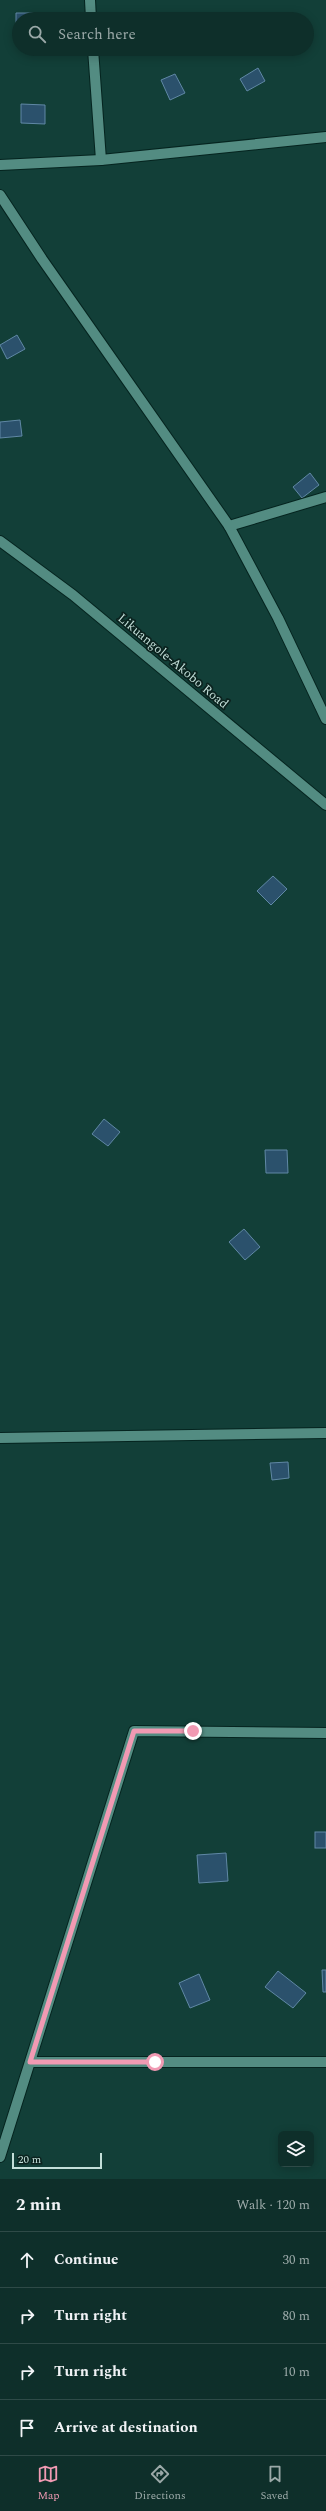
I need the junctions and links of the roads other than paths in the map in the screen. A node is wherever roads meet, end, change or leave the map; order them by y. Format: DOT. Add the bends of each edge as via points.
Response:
graph roads {
  1 [pos="90,0"];
  2 [pos="91,12"];
  3 [pos="93,56"];
  4 [pos="326,137"];
  5 [pos="100,160"];
  6 [pos="0,165"];
  7 [pos="0,195"];
  8 [pos="326,498"];
  9 [pos="229,526"];
  10 [pos="0,541"];
  11 [pos="326,719"];
  12 [pos="326,805"];
  13 [pos="326,1433"];
  14 [pos="0,1438"];
  15 [pos="326,1733"];
  16 [pos="30,2062"];
  17 [pos="326,2062"];
  18 [pos="0,2157"];
  1 -- 2 [label="street"];
  3 -- 5 [label="street"];
  4 -- 5 [label="street"];
  5 -- 6 [label="street"];
  7 -- 9 [label="street"];
  8 -- 9 [label="street"];
  9 -- 11 [label="street" via="278,618"];
  10 -- 12 [label="street, Likuangole-Akobo Road" via="73,595"];
  13 -- 14 [label="street"];
  15 -- 16 [label="street" via="134,1731"];
  16 -- 17 [label="street"];
  16 -- 18 [label="street"];
}
